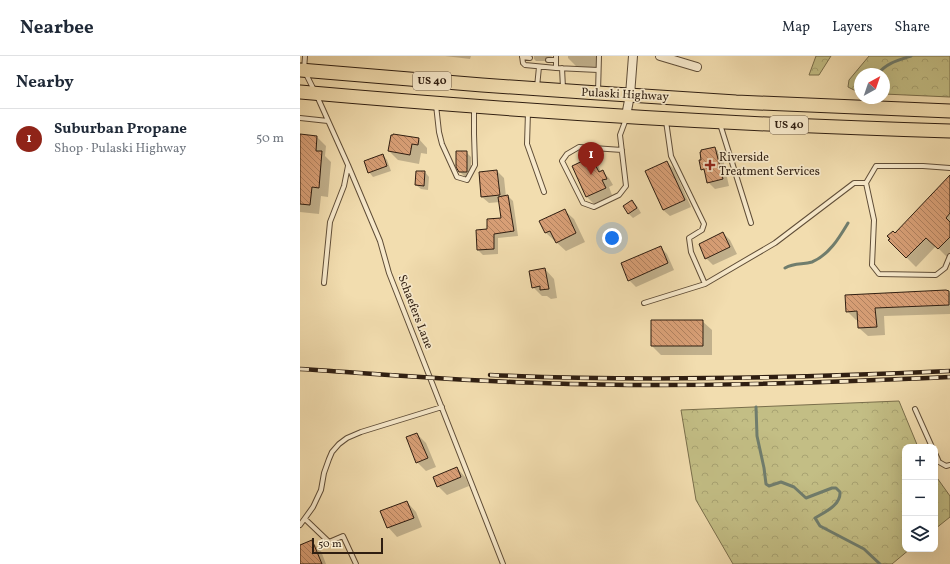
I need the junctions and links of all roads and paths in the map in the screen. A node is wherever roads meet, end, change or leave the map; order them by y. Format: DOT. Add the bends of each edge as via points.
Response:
graph roads {
  1 [pos="305,56"];
  2 [pos="599,56"];
  3 [pos="633,56"];
  4 [pos="660,56"];
  5 [pos="522,57"];
  6 [pos="530,58"];
  7 [pos="556,58"];
  8 [pos="548,60"];
  9 [pos="539,67"];
  10 [pos="697,67"];
  11 [pos="556,68"];
  12 [pos="562,68"];
  13 [pos="302,70"];
  14 [pos="598,70"];
  15 [pos="537,89"];
  16 [pos="563,91"];
  17 [pos="300,92"];
  18 [pos="315,93"];
  19 [pos="598,93"];
  20 [pos="630,95"];
  21 [pos="436,103"];
  22 [pos="474,106"];
  23 [pos="529,109"];
  24 [pos="950,110"];
  25 [pos="626,116"];
  26 [pos="300,118"];
  27 [pos="665,119"];
  28 [pos="328,121"];
  29 [pos="719,122"];
  30 [pos="950,130"];
  31 [pos="622,150"];
  32 [pos="348,165"];
  33 [pos="950,168"];
  34 [pos="866,183"];
  35 [pos="544,192"];
  36 [pos="751,223"];
  37 [pos="950,256"];
  38 [pos="324,283"];
  39 [pos="705,284"];
  40 [pos="644,303"];
  41 [pos="442,407"];
  42 [pos="915,409"];
  43 [pos="931,444"];
  44 [pos="938,460"];
  45 [pos="950,465"];
  46 [pos="305,519"];
  47 [pos="300,525"];
  48 [pos="356,564"];
  49 [pos="502,564"];
  1 -- 13 [label="lane"];
  2 -- 14 [label="lane"];
  3 -- 20 [label="street"];
  4 -- 10 [label="street"];
  5 -- 6 [label="lane"];
  5 -- 9 [label="lane" via="525,65"];
  7 -- 8 [label="lane"];
  7 -- 11 [label="lane"];
  9 -- 11 [label="lane"];
  9 -- 15 [label="lane"];
  11 -- 12 [label="lane"];
  12 -- 14 [label="lane"];
  12 -- 16 [label="lane"];
  13 -- 15 [label="highway, Pulaski Highway / US 40"];
  13 -- 18 [label="lane, Schaefers Lane"];
  14 -- 19 [label="lane"];
  15 -- 16 [label="highway, Pulaski Highway / US 40"];
  16 -- 19 [label="highway, Pulaski Highway / US 40"];
  17 -- 18 [label="highway, Pulaski Highway / US 40"];
  18 -- 21 [label="highway, Pulaski Highway / US 40"];
  18 -- 28 [label="lane, Schaefers Lane"];
  19 -- 20 [label="highway, Pulaski Highway / US 40"];
  20 -- 24 [label="highway, Pulaski Highway / US 40" via="736,102"];
  20 -- 25 [label="street"];
  21 -- 22 [label="highway, Pulaski Highway / US 40"];
  21 -- 22 [label="lane" via="438,132 442,144 457,177 467,180 475,165"];
  22 -- 23 [label="highway, Pulaski Highway / US 40"];
  23 -- 25 [label="highway, Pulaski Highway / US 40"];
  23 -- 35 [label="lane" via="527,144"];
  25 -- 27 [label="highway, Pulaski Highway / US 40"];
  25 -- 31 [label="lane" via="620,135"];
  26 -- 28 [label="lane"];
  27 -- 29 [label="highway, Pulaski Highway / US 40"];
  27 -- 39 [label="lane" via="671,156 704,224 702,230 689,238 691,252"];
  28 -- 32 [label="lane, Schaefers Lane"];
  29 -- 30 [label="highway, Pulaski Highway / US 40"];
  29 -- 36 [label="lane"];
  31 -- 31 [label="lane" via="626,186 619,195 594,207 583,203 562,161 567,154 579,147"];
  32 -- 38 [label="lane" via="344,186 330,222"];
  32 -- 41 [label="lane, Schaefers Lane" via="380,241 389,273"];
  33 -- 34 [label="lane" via="876,166"];
  34 -- 37 [label="lane" via="874,220 872,265 879,274 936,275 945,268"];
  34 -- 39 [label="lane" via="854,183 775,243"];
  39 -- 40 [label="lane"];
  41 -- 46 [label="lane" via="361,432 339,444 332,452 321,490"];
  41 -- 49 [label="lane, Schaefers Lane"];
  42 -- 43 [label="lane"];
  44 -- 45 [label="lane" via="946,466"];
  46 -- 47 [label="lane"];
  46 -- 48 [label="lane" via="329,542 343,536"];
}
